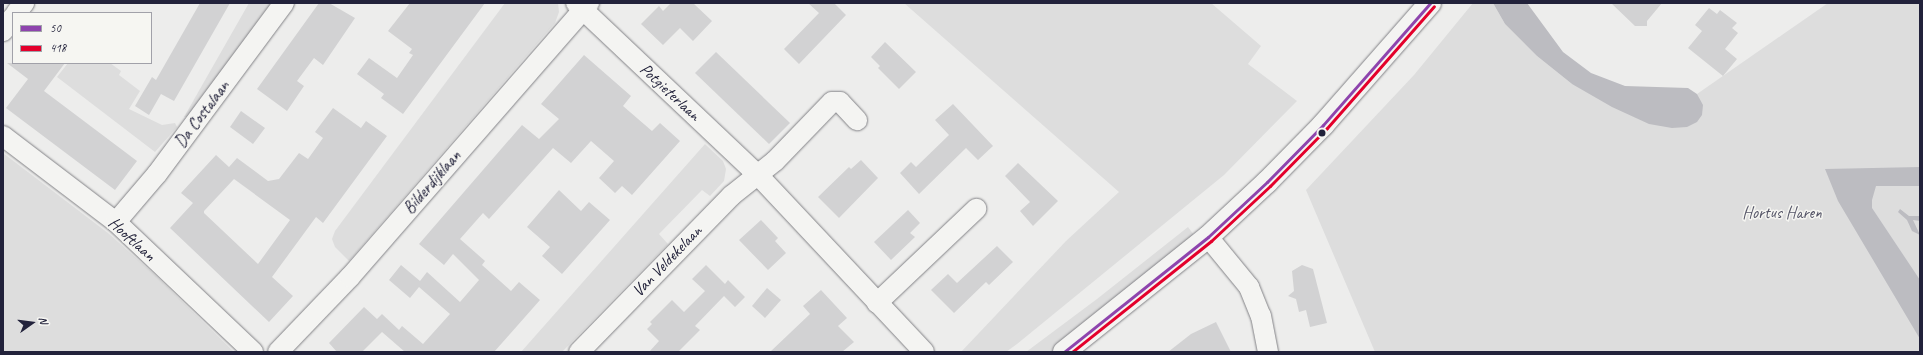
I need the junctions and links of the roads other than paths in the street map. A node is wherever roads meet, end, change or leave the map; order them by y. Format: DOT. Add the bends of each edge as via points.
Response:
graph roads {
  1 [pos="24,3"];
  2 [pos="284,3"];
  3 [pos="1430,3"];
  4 [pos="583,5"];
  5 [pos="17,12"];
  6 [pos="12,18"];
  7 [pos="3,31"];
  8 [pos="857,120"];
  9 [pos="3,136"];
  10 [pos="757,174"];
  11 [pos="976,209"];
  12 [pos="116,222"];
  13 [pos="1208,237"];
  14 [pos="877,303"];
  15 [pos="253,352"];
  16 [pos="278,352"];
  17 [pos="579,352"];
  18 [pos="924,352"];
  19 [pos="1064,352"];
  20 [pos="1268,352"];
  1 -- 5 [label="street"];
  2 -- 12 [label="street, Da Costalaan" via="161,168"];
  3 -- 13 [label="main road" via="1323,125"];
  4 -- 10 [label="street, Potgieterlaan"];
  4 -- 16 [label="street, Bilderdijklaan" via="350,277"];
  6 -- 7 [label="street"];
  8 -- 10 [label="street" via="840,102 832,102 775,161"];
  9 -- 12 [label="street, Hooftlaan"];
  10 -- 14 [label="street, Potgieterlaan"];
  10 -- 17 [label="street, Van Veldekelaan" via="670,256"];
  11 -- 14 [label="street"];
  12 -- 15 [label="street, Hooftlaan"];
  13 -- 19 [label="main road"];
  13 -- 20 [label="street" via="1249,287 1261,316"];
  14 -- 18 [label="street, Potgieterlaan"];
}
